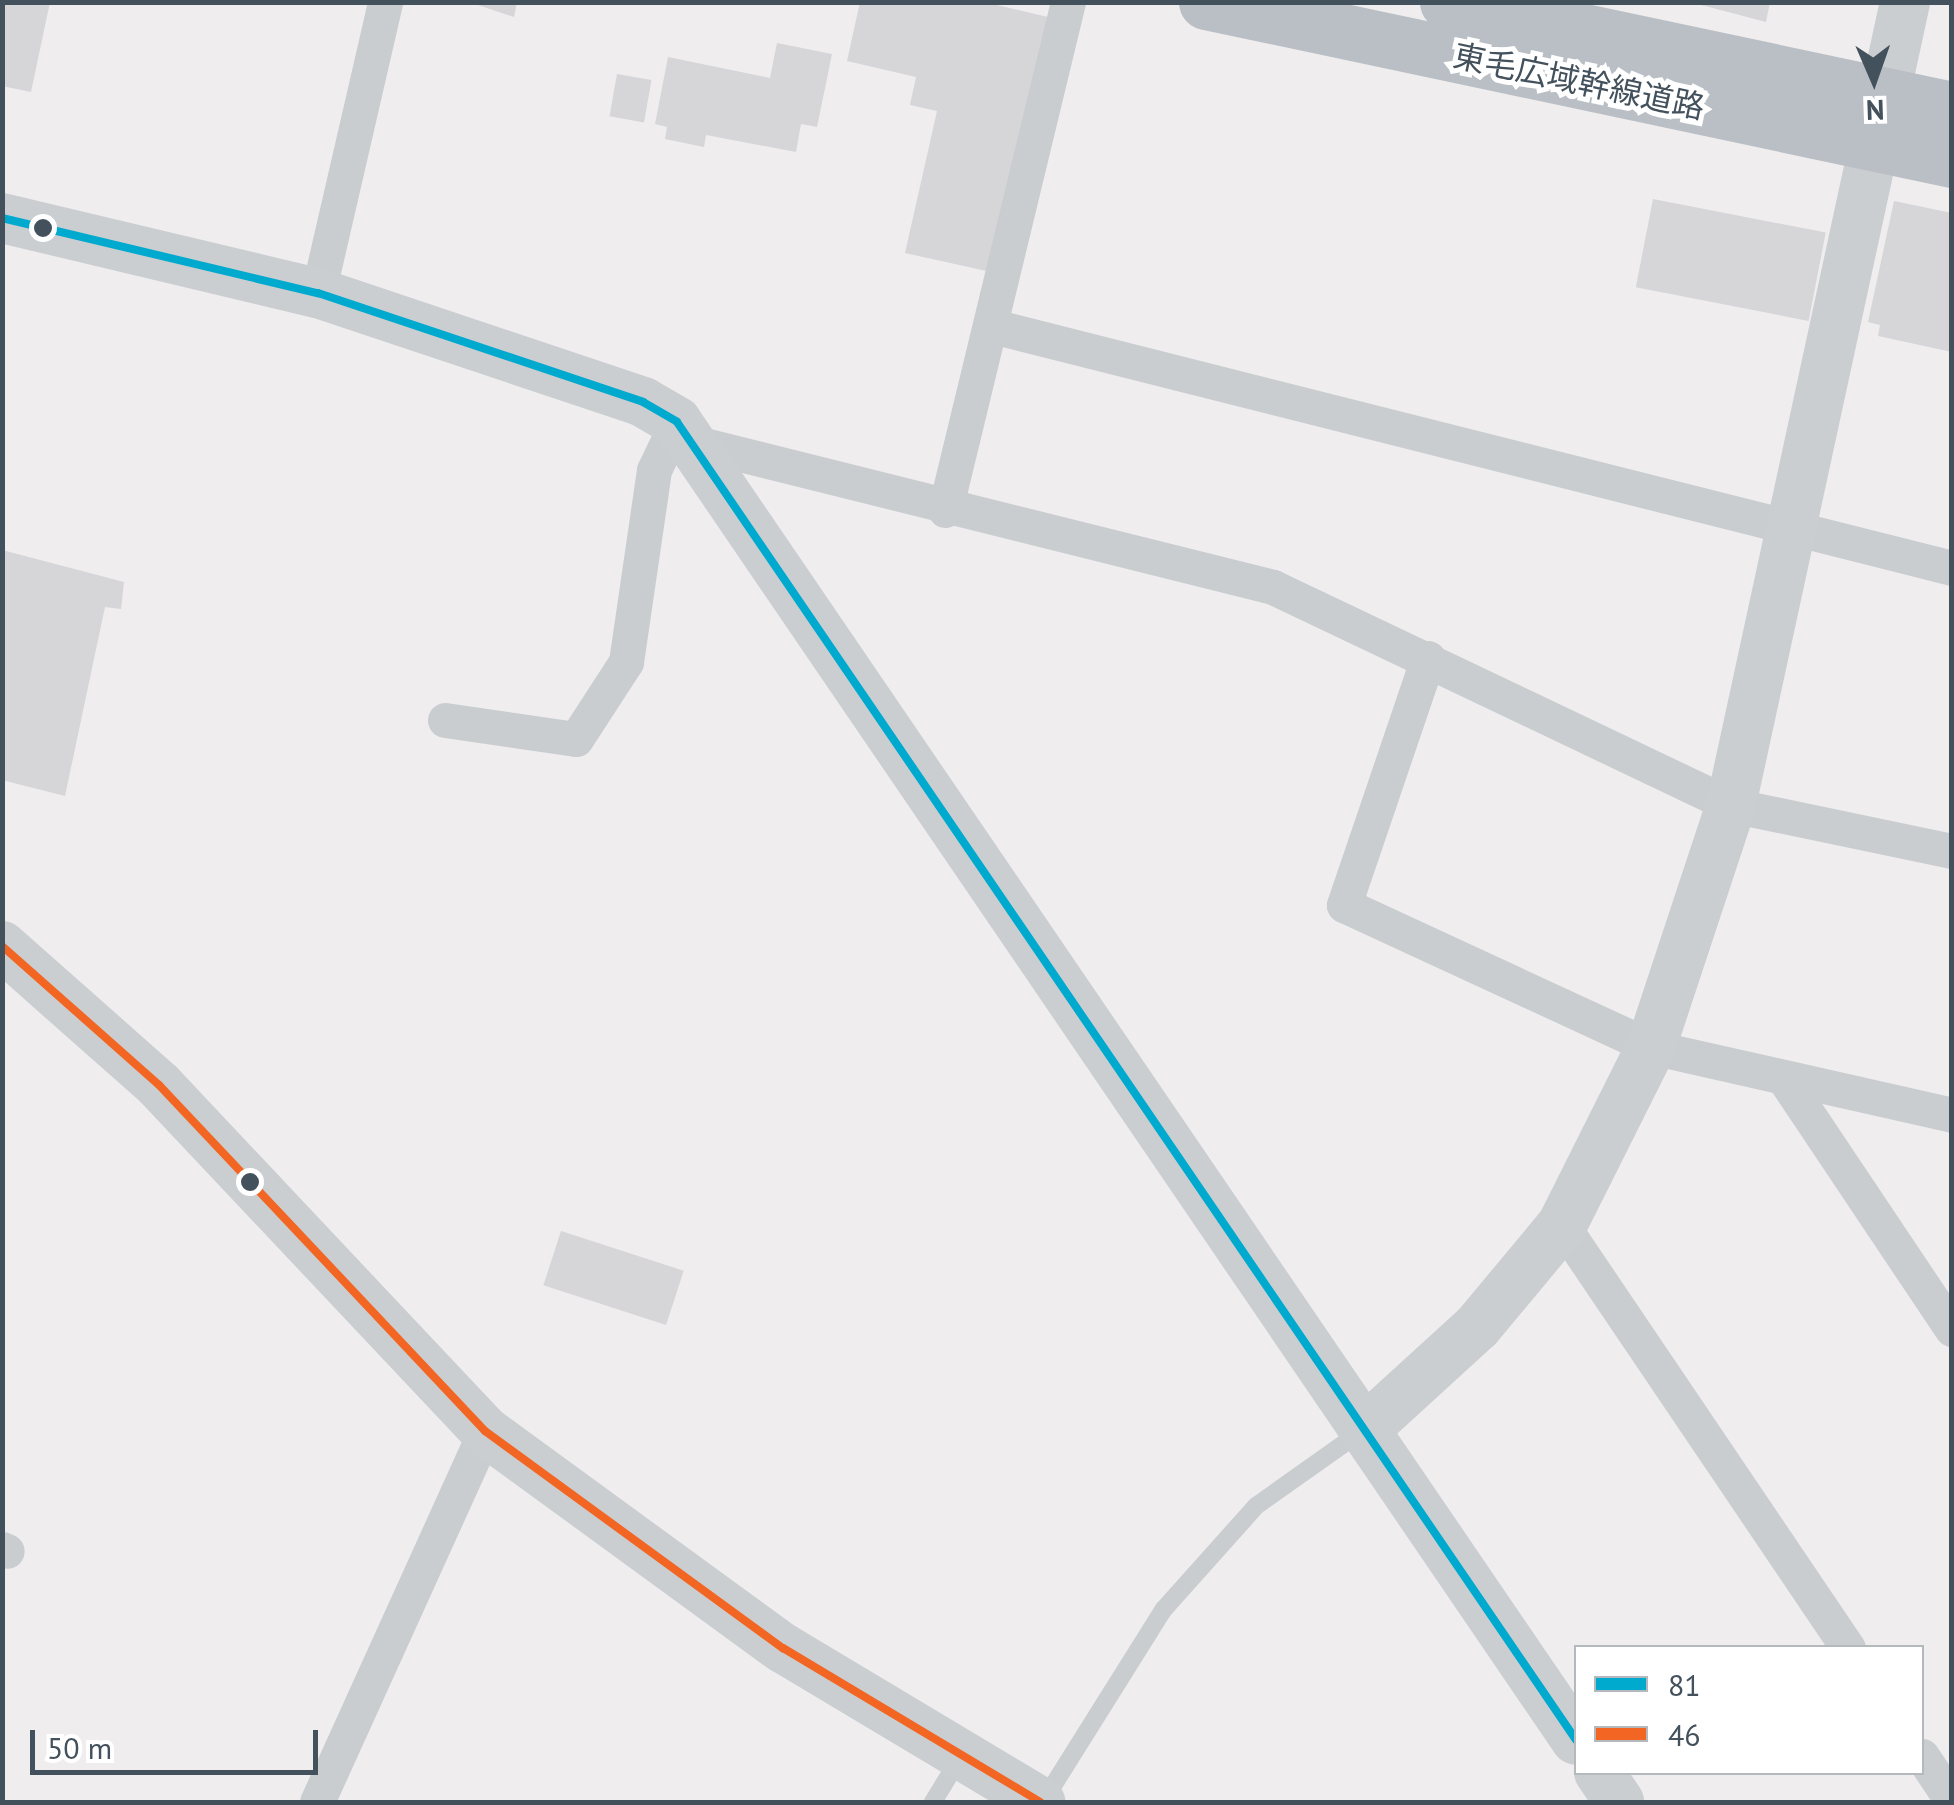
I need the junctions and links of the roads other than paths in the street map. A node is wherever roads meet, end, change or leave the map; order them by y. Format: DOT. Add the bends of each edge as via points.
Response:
graph roads {
  1 [pos="385,2"];
  2 [pos="1068,2"];
  3 [pos="1206,2"];
  4 [pos="1447,2"];
  5 [pos="1906,2"];
  6 [pos="1952,110"];
  7 [pos="1882,120"];
  8 [pos="1952,160"];
  9 [pos="2,218"];
  10 [pos="318,293"];
  11 [pos="996,327"];
  12 [pos="684,432"];
  13 [pos="946,510"];
  14 [pos="1791,534"];
  15 [pos="1952,568"];
  16 [pos="1428,658"];
  17 [pos="445,720"];
  18 [pos="1730,805"];
  19 [pos="1952,852"];
  20 [pos="2,946"];
  21 [pos="1652,1047"];
  22 [pos="1785,1080"];
  23 [pos="1952,1115"];
  24 [pos="1562,1225"];
  25 [pos="1952,1329"];
  26 [pos="485,1431"];
  27 [pos="1363,1431"];
  28 [pos="1846,1645"];
  29 [pos="1574,1737"];
  30 [pos="962,1756"];
  31 [pos="1924,1759"];
  32 [pos="1601,1775"];
  33 [pos="1952,1801"];
  34 [pos="317,1802"];
  35 [pos="933,1802"];
  36 [pos="1041,1802"];
  37 [pos="1619,1802"];
  1 -- 10 [label="street"];
  2 -- 11 [label="street"];
  3 -- 7 [label="highway, 東毛広域幹線道路"];
  4 -- 7 [label="highway, 東毛広域幹線道路"];
  5 -- 7 [label="street"];
  6 -- 7 [label="highway, 東毛広域幹線道路"];
  7 -- 8 [label="highway, 東毛広域幹線道路"];
  7 -- 14 [label="street"];
  9 -- 10 [label="street"];
  10 -- 12 [label="street" via="643,402"];
  11 -- 13 [label="street"];
  11 -- 14 [label="street"];
  12 -- 13 [label="street"];
  12 -- 17 [label="street" via="654,470 626,662 576,740"];
  12 -- 27 [label="street"];
  13 -- 16 [label="street" via="1272,587"];
  14 -- 15 [label="street"];
  14 -- 18 [label="street"];
  16 -- 18 [label="street"];
  16 -- 21 [label="street" via="1344,905"];
  18 -- 19 [label="street"];
  18 -- 21 [label="street"];
  20 -- 26 [label="street" via="159,1085"];
  21 -- 22 [label="street"];
  21 -- 24 [label="street"];
  22 -- 23 [label="street"];
  22 -- 25 [label="street"];
  24 -- 27 [label="street" via="1477,1327"];
  24 -- 28 [label="street"];
  26 -- 30 [label="street" via="783,1648"];
  26 -- 34 [label="street"];
  27 -- 29 [label="street"];
  27 -- 36 [label="lane" via="1256,1506 1164,1609"];
  30 -- 35 [label="lane"];
  30 -- 36 [label="street"];
  31 -- 33 [label="street"];
  32 -- 37 [label="street"];
}
